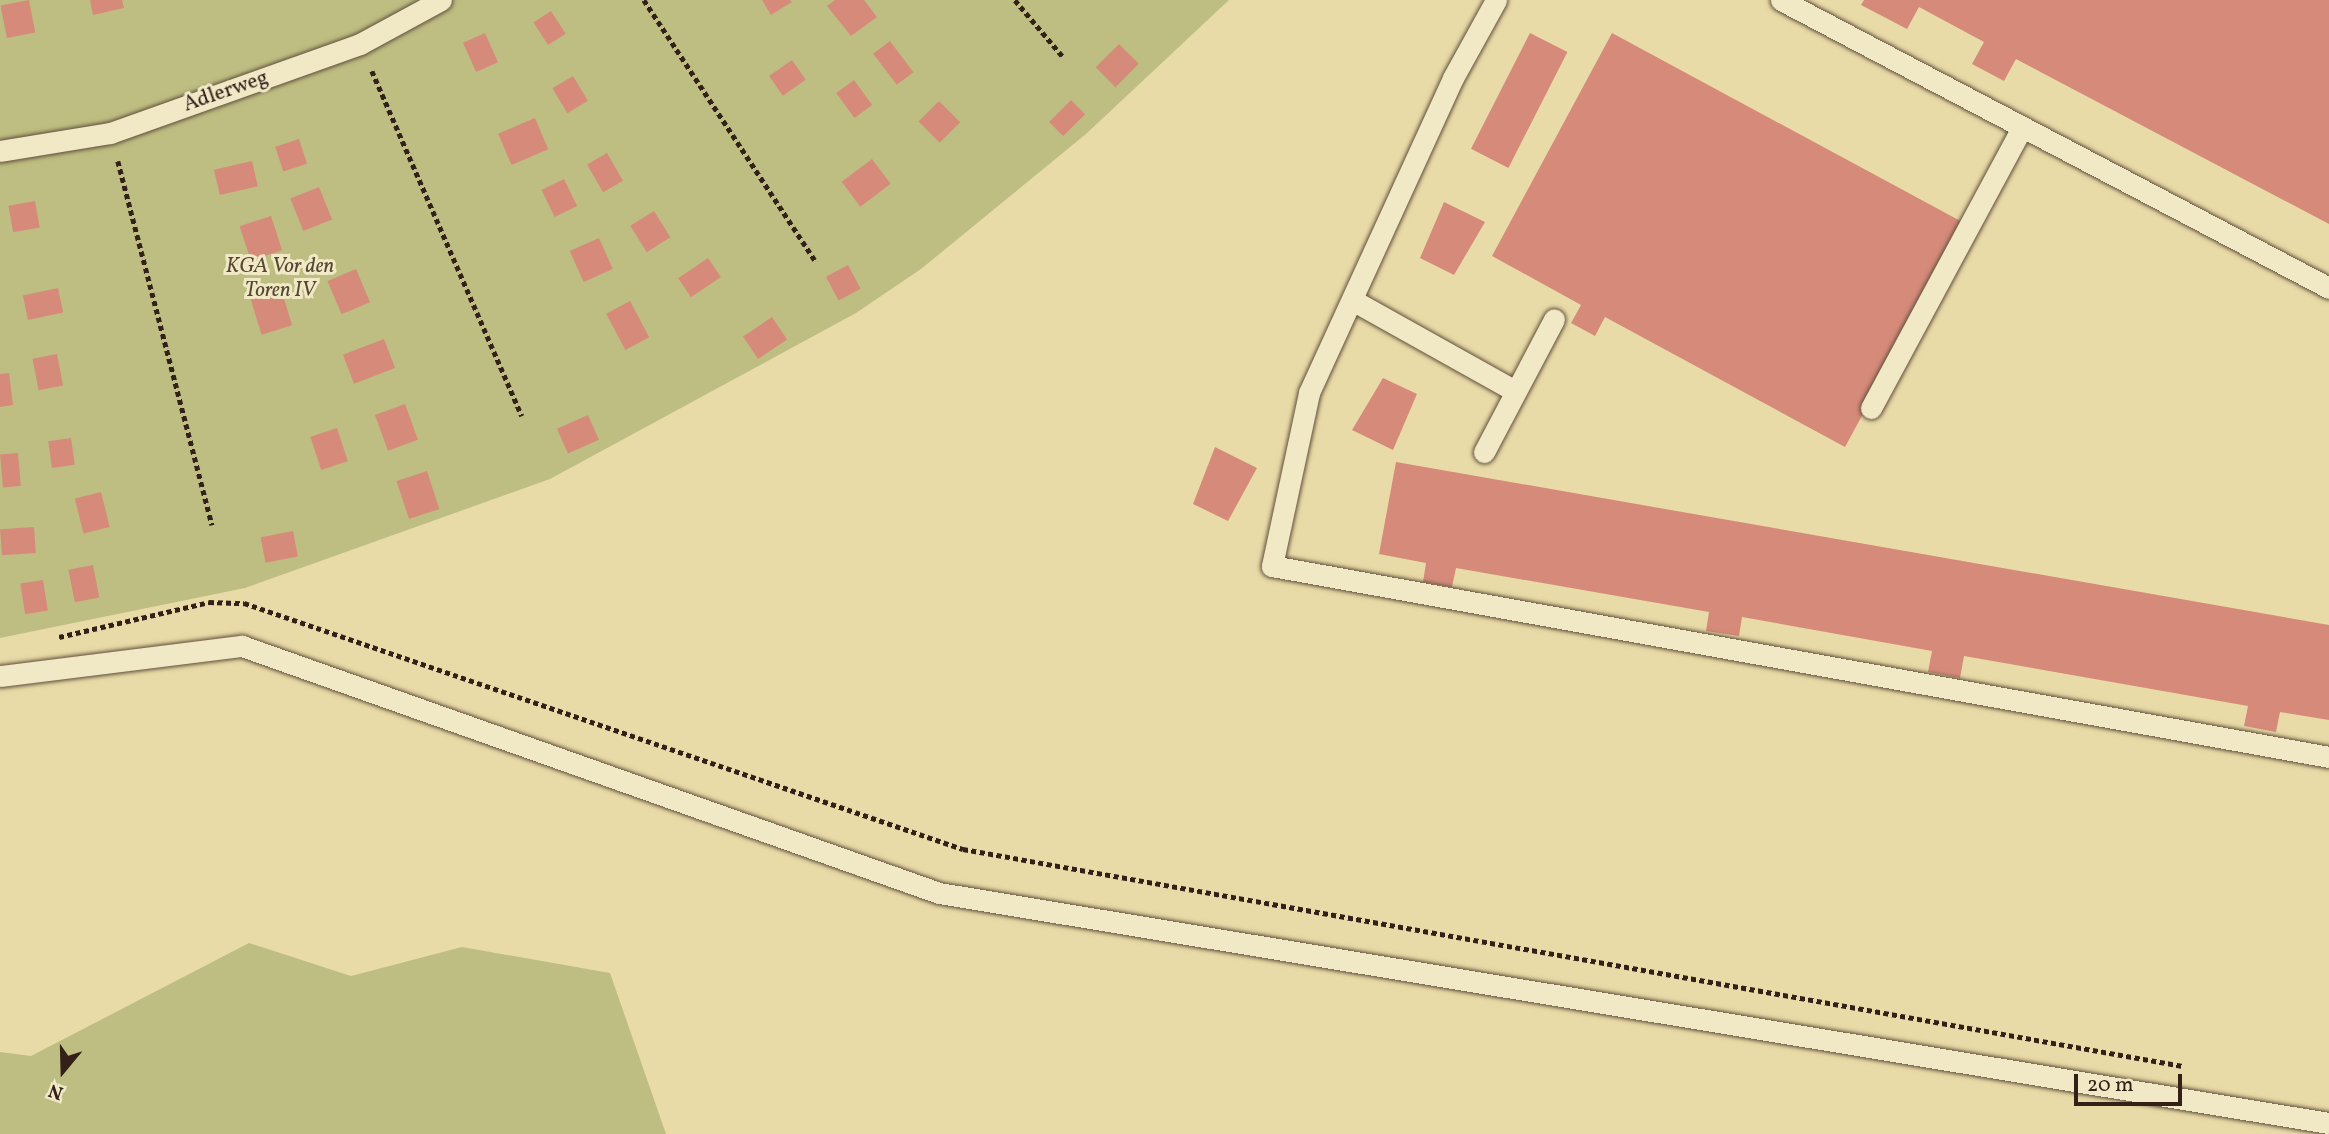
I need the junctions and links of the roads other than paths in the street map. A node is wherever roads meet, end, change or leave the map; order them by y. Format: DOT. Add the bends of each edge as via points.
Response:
graph roads {
  1 [pos="442,0"];
  2 [pos="1496,0"];
  3 [pos="1781,0"];
  4 [pos="2022,127"];
  5 [pos="0,151"];
  6 [pos="2329,288"];
  7 [pos="1354,301"];
  8 [pos="1554,319"];
  9 [pos="1513,390"];
  10 [pos="1871,408"];
  11 [pos="1484,452"];
  12 [pos="0,676"];
  13 [pos="2329,757"];
  14 [pos="2329,1123"];
  1 -- 5 [label="lane, Adlerweg" via="360,44 110,133"];
  2 -- 7 [label="lane" via="1453,78"];
  3 -- 4 [label="lane"];
  4 -- 6 [label="lane"];
  4 -- 10 [label="lane"];
  7 -- 9 [label="lane"];
  7 -- 13 [label="lane" via="1309,393 1272,566"];
  8 -- 9 [label="lane"];
  9 -- 11 [label="lane"];
  12 -- 14 [label="lane" via="242,646 939,892"];
}
